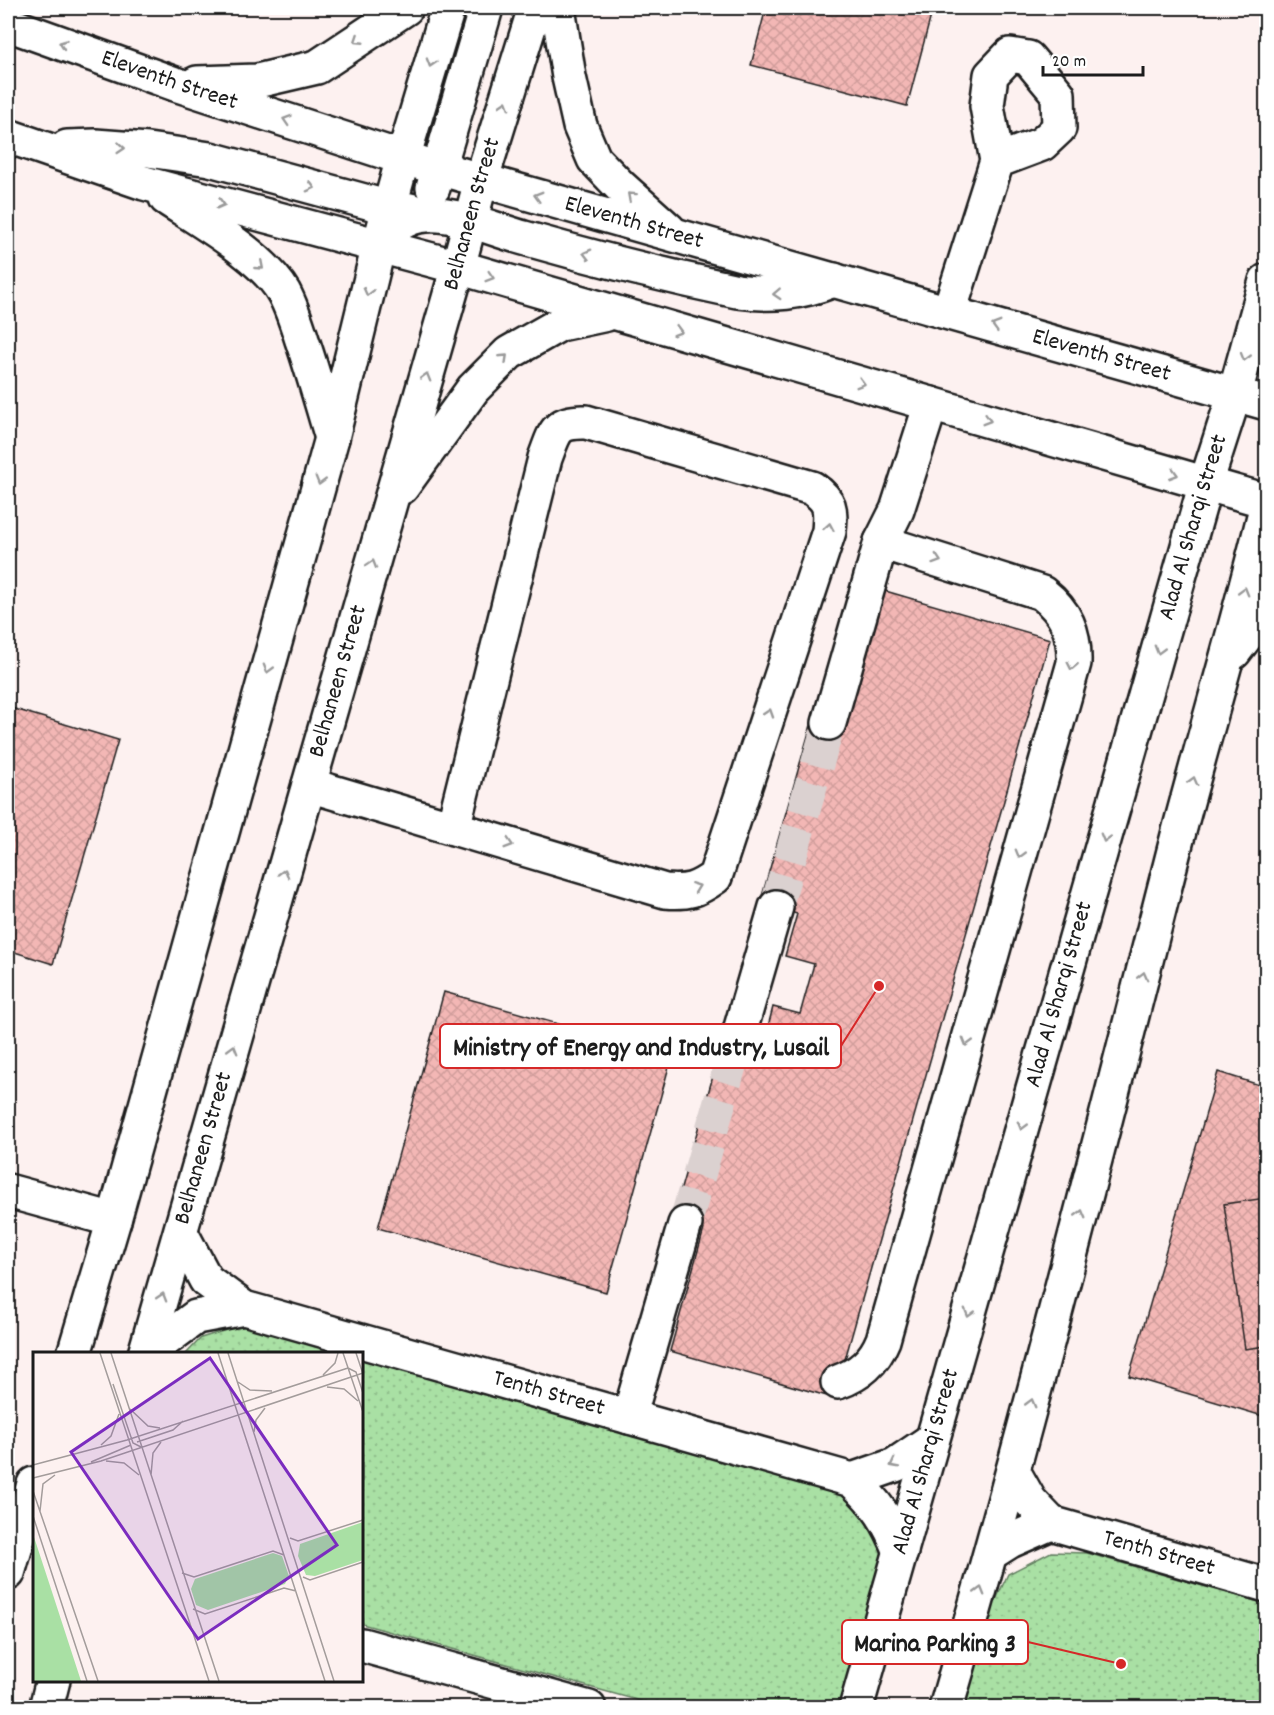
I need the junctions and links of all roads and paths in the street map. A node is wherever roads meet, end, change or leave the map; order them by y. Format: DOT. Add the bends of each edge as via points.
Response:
graph roads {
  1 [pos="406,8"];
  2 [pos="448,8"];
  3 [pos="486,8"];
  4 [pos="535,8"];
  5 [pos="558,8"];
  6 [pos="8,24"];
  7 [pos="175,84"];
  8 [pos="8,136"];
  9 [pos="42,148"];
  10 [pos="403,158"];
  11 [pos="997,161"];
  12 [pos="439,168"];
  13 [pos="481,181"];
  14 [pos="144,183"];
  15 [pos="390,208"];
  16 [pos="428,212"];
  17 [pos="470,222"];
  18 [pos="675,235"];
  19 [pos="379,245"];
  20 [pos="458,267"];
  21 [pos="834,280"];
  22 [pos="1266,281"];
  23 [pos="949,312"];
  24 [pos="613,313"];
  25 [pos="1235,393"];
  26 [pos="921,401"];
  27 [pos="1266,403"];
  28 [pos="332,438"];
  29 [pos="1206,483"];
  30 [pos="1266,501"];
  31 [pos="390,502"];
  32 [pos="1266,508"];
  33 [pos="881,542"];
  34 [pos="1266,610"];
  35 [pos="1223,668"];
  36 [pos="829,723"];
  37 [pos="309,785"];
  38 [pos="453,828"];
  39 [pos="776,907"];
  40 [pos="741,1031"];
  41 [pos="8,1191"];
  42 [pos="114,1220"];
  43 [pos="685,1224"];
  44 [pos="182,1233"];
  45 [pos="244,1308"];
  46 [pos="74,1352"];
  47 [pos="146,1352"];
  48 [pos="147,1352"];
  49 [pos="838,1382"];
  50 [pos="629,1417"];
  51 [pos="932,1440"];
  52 [pos="1013,1471"];
  53 [pos="852,1480"];
  54 [pos="33,1487"];
  55 [pos="1052,1522"];
  56 [pos="901,1552"];
  57 [pos="991,1553"];
  58 [pos="8,1573"];
  59 [pos="1266,1585"];
  60 [pos="363,1645"];
  61 [pos="52,1682"];
  62 [pos="46,1707"];
  63 [pos="589,1707"];
  64 [pos="856,1707"];
  65 [pos="946,1707"];
  1 -- 7 [label="street, one-way" via="317,67 257,81"];
  2 -- 10 [label="street, one-way"];
  3 -- 12 [label="street"];
  13 -- 4 [label="street, Belhaneen Street, one-way"];
  18 -- 5 [label="street, one-way" via="594,159 580,126"];
  7 -- 6 [label="street, Eleventh Street, one-way"];
  10 -- 7 [label="street, Eleventh Street, one-way"];
  8 -- 9 [label="street"];
  9 -- 14 [label="street"];
  9 -- 15 [label="street, one-way" via="95,146 210,159"];
  10 -- 12 [label="street, Eleventh Street"];
  10 -- 15 [label="street"];
  11 -- 23 [label="street"];
  12 -- 13 [label="street, Eleventh Street"];
  12 -- 16 [label="street"];
  13 -- 16 [label="street" via="467,195"];
  13 -- 17 [label="street, Belhaneen Street"];
  18 -- 13 [label="street, Eleventh Street, one-way"];
  14 -- 19 [label="street, one-way"];
  14 -- 28 [label="street, one-way" via="235,244 283,291"];
  15 -- 16 [label="street"];
  15 -- 19 [label="street"];
  16 -- 17 [label="street"];
  16 -- 19 [label="street" via="391,229"];
  16 -- 20 [label="street" via="438,244"];
  17 -- 20 [label="street, Belhaneen Street"];
  21 -- 17 [label="street, one-way" via="811,289 762,295"];
  18 -- 21 [label="street, Eleventh Street"];
  19 -- 20 [label="street"];
  19 -- 28 [label="street, one-way"];
  20 -- 24 [label="street, one-way"];
  31 -- 20 [label="street, Belhaneen Street, one-way"];
  21 -- 23 [label="street, Eleventh Street"];
  22 -- 25 [label="street, Alad Al Sharqi Street, one-way"];
  25 -- 23 [label="street, Eleventh Street, one-way"];
  24 -- 26 [label="street, one-way"];
  31 -- 24 [label="street, one-way" via="473,389 509,353 560,324"];
  25 -- 27 [label="street, Eleventh Street"];
  25 -- 29 [label="street, Alad Al Sharqi Street"];
  26 -- 29 [label="street, one-way"];
  26 -- 33 [label="street" via="899,505"];
  28 -- 42 [label="street, one-way"];
  29 -- 30 [label="street"];
  29 -- 51 [label="street, Alad Al Sharqi Street, one-way"];
  37 -- 31 [label="street, Belhaneen Street, one-way"];
  35 -- 32 [label="street, one-way"];
  33 -- 36 [label="street"];
  33 -- 49 [label="street, one-way" via="1042,593 1065,616 1075,646 1074,663 883,1340 861,1371"];
  34 -- 35 [label="street"];
  52 -- 35 [label="street, one-way"];
  37 -- 38 [label="street"];
  44 -- 37 [label="street, Belhaneen Street, one-way"];
  38 -- 38 [label="street, one-way" via="665,891 700,888 716,877 829,531 831,514 826,498 812,488 586,422 569,421 554,432"];
  39 -- 40 [label="street"];
  41 -- 42 [label="street"];
  42 -- 46 [label="street"];
  43 -- 50 [label="street"];
  44 -- 45 [label="street, Tenth Street" via="206,1280"];
  47 -- 44 [label="street, Belhaneen Street, one-way"];
  45 -- 48 [label="street, Tenth Street" via="196,1317"];
  45 -- 50 [label="street, Tenth Street"];
  50 -- 53 [label="street, Tenth Street"];
  51 -- 53 [label="street, one-way" via="895,1465"];
  51 -- 56 [label="street, Alad Al Sharqi Street"];
  52 -- 55 [label="street, Tenth Street" via="1030,1501"];
  52 -- 57 [label="street"];
  53 -- 56 [label="street" via="882,1512"];
  54 -- 58 [label="street"];
  55 -- 57 [label="street"];
  55 -- 59 [label="street, Tenth Street"];
  56 -- 64 [label="street, Alad Al Sharqi Street"];
  65 -- 57 [label="street, one-way"];
  60 -- 63 [label="street"];
  61 -- 62 [label="street"];
}
